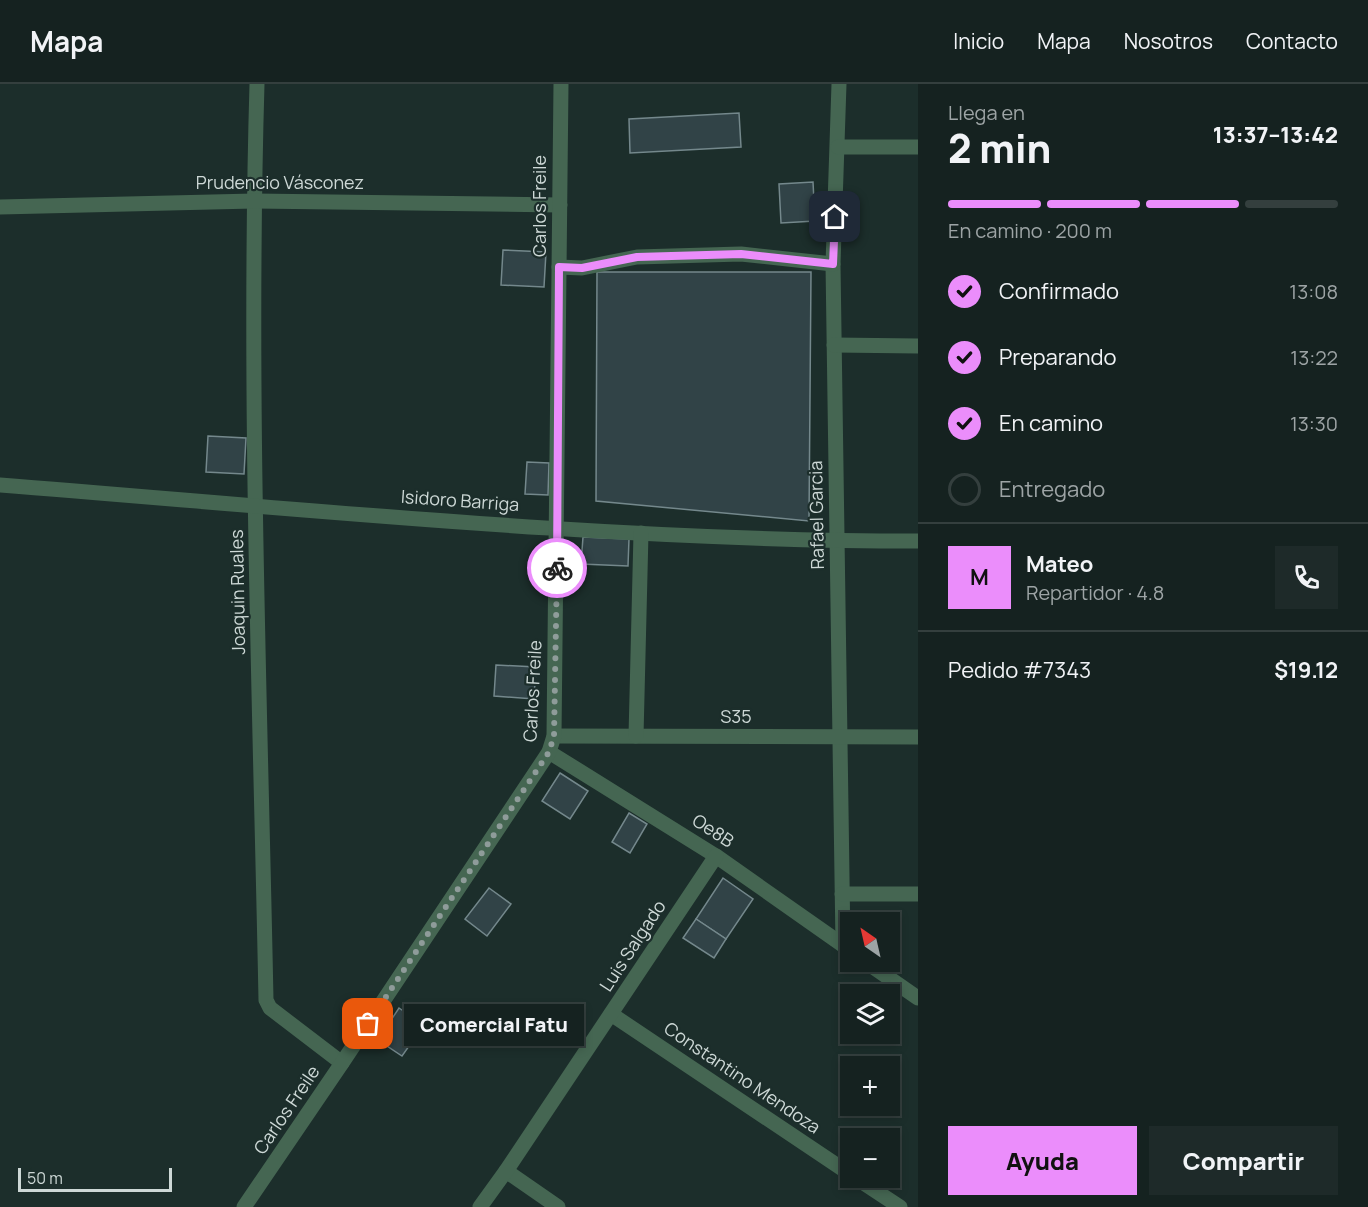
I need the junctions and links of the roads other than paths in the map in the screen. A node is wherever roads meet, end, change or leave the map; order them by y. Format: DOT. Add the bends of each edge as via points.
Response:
graph roads {
  1 [pos="258,84"];
  2 [pos="561,84"];
  3 [pos="839,84"];
  4 [pos="838,147"];
  5 [pos="918,147"];
  6 [pos="254,201"];
  7 [pos="560,205"];
  8 [pos="0,207"];
  9 [pos="833,264"];
  10 [pos="559,267"];
  11 [pos="834,345"];
  12 [pos="918,346"];
  13 [pos="0,485"];
  14 [pos="256,505"];
  15 [pos="557,528"];
  16 [pos="640,533"];
  17 [pos="836,541"];
  18 [pos="918,541"];
  19 [pos="554,736"];
  20 [pos="636,736"];
  21 [pos="841,737"];
  22 [pos="918,737"];
  23 [pos="549,752"];
  24 [pos="716,856"];
  25 [pos="842,894"];
  26 [pos="918,894"];
  27 [pos="844,912"];
  28 [pos="840,943"];
  29 [pos="880,972"];
  30 [pos="918,998"];
  31 [pos="611,1014"];
  32 [pos="342,1063"];
  33 [pos="840,1167"];
  34 [pos="506,1171"];
  35 [pos="871,1188"];
  36 [pos="244,1207"];
  37 [pos="480,1207"];
  38 [pos="558,1207"];
  39 [pos="900,1207"];
  1 -- 6 [label="street, Joaquin Ruales"];
  2 -- 7 [label="street, Carlos Freile"];
  3 -- 4 [label="street, Rafael Garcia"];
  4 -- 5 [label="street"];
  4 -- 9 [label="street, Rafael Garcia"];
  6 -- 7 [label="street, Prudencio Vásconez"];
  6 -- 8 [label="street, Prudencio Vásconez"];
  6 -- 14 [label="street, Joaquin Ruales"];
  7 -- 10 [label="street, Carlos Freile"];
  9 -- 10 [label="street" via="741,254 637,257 582,268"];
  9 -- 11 [label="street, Rafael Garcia"];
  10 -- 15 [label="street, Carlos Freile"];
  11 -- 12 [label="street"];
  11 -- 17 [label="street, Rafael Garcia"];
  13 -- 14 [label="street, Isidoro Barriga"];
  14 -- 15 [label="street, Isidoro Barriga"];
  14 -- 32 [label="street, Joaquin Ruales" via="266,1000 270,1008"];
  15 -- 16 [label="street, Isidoro Barriga"];
  15 -- 19 [label="street, Carlos Freile"];
  16 -- 17 [label="street, Isidoro Barriga"];
  16 -- 20 [label="street"];
  17 -- 18 [label="street, Isidoro Barriga"];
  17 -- 21 [label="street, Rafael Garcia"];
  19 -- 20 [label="street, S35"];
  19 -- 23 [label="street, Carlos Freile"];
  20 -- 21 [label="street, S35"];
  21 -- 22 [label="street, S35"];
  21 -- 25 [label="street, Rafael Garcia"];
  23 -- 24 [label="street, Oe8B"];
  23 -- 32 [label="street, Carlos Freile"];
  24 -- 28 [label="street, Oe8B"];
  24 -- 31 [label="street, Luis Salgado"];
  25 -- 26 [label="street"];
  25 -- 27 [label="street, Rafael Garcia"];
  29 -- 30 [label="street"];
  31 -- 33 [label="street, Constantino Mendoza"];
  31 -- 34 [label="street, Luis Salgado"];
  32 -- 36 [label="street, Carlos Freile"];
  34 -- 37 [label="street, Luis Salgado"];
  34 -- 38 [label="street"];
  35 -- 39 [label="street"];
}
